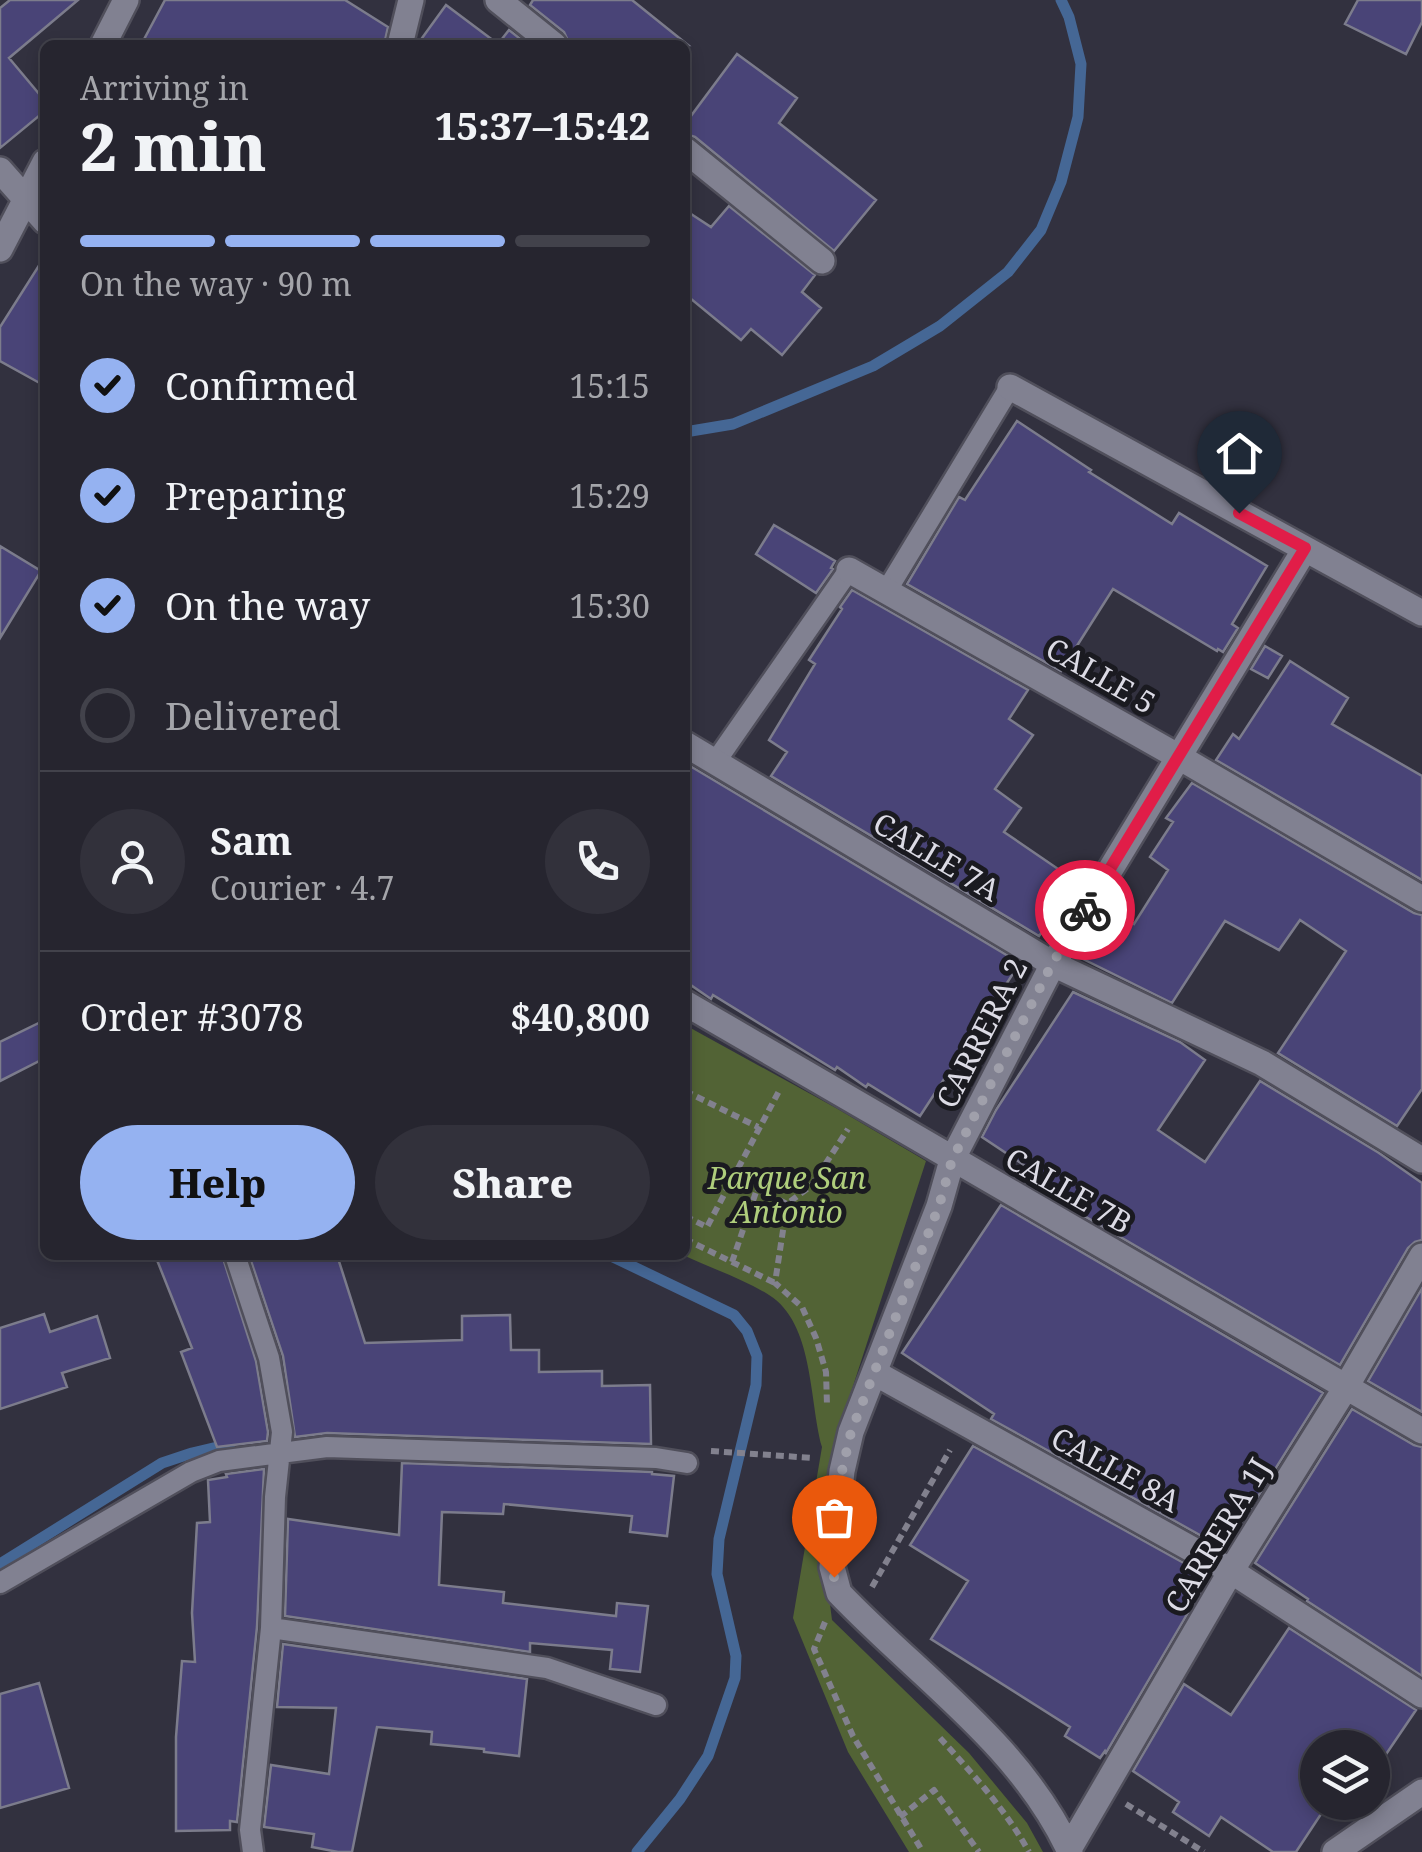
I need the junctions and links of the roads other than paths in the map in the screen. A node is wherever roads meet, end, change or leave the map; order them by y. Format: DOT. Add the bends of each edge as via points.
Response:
graph roads {
  1 [pos="126,0"];
  2 [pos="411,0"];
  3 [pos="498,0"];
  4 [pos="106,40"];
  5 [pos="401,40"];
  6 [pos="548,40"];
  7 [pos="690,154"];
  8 [pos="0,170"];
  9 [pos="40,172"];
  10 [pos="26,200"];
  11 [pos="40,215"];
  12 [pos="0,249"];
  13 [pos="822,261"];
  14 [pos="1010,387"];
  15 [pos="1305,548"];
  16 [pos="850,570"];
  17 [pos="887,590"];
  18 [pos="1422,613"];
  19 [pos="690,747"];
  20 [pos="1180,757"];
  21 [pos="716,761"];
  22 [pos="1422,899"];
  23 [pos="1052,964"];
  24 [pos="690,1006"];
  25 [pos="952,1160"];
  26 [pos="1422,1160"];
  27 [pos="1422,1256"];
  28 [pos="237,1260"];
  29 [pos="874,1373"];
  30 [pos="1346,1387"];
  31 [pos="1422,1432"];
  32 [pos="280,1452"];
  33 [pos="686,1463"];
  34 [pos="1231,1571"];
  35 [pos="0,1583"];
  36 [pos="271,1628"];
  37 [pos="1422,1695"];
  38 [pos="656,1705"];
  39 [pos="1422,1792"];
  40 [pos="1069,1851"];
  41 [pos="254,1852"];
  42 [pos="1336,1852"];
  1 -- 4 [label="street"];
  2 -- 5 [label="street"];
  3 -- 6 [label="street"];
  7 -- 13 [label="street"];
  8 -- 10 [label="street"];
  9 -- 10 [label="street"];
  10 -- 11 [label="street"];
  10 -- 12 [label="street"];
  14 -- 15 [label="street"];
  14 -- 17 [label="lane"];
  15 -- 18 [label="street"];
  15 -- 20 [label="street, CARRERA 2"];
  16 -- 17 [label="street, CALLE 5"];
  16 -- 21 [label="lane"];
  17 -- 20 [label="street, CALLE 5"];
  19 -- 21 [label="street, CALLE 7A"];
  20 -- 22 [label="street, CALLE 5"];
  20 -- 23 [label="street, CARRERA 2"];
  21 -- 23 [label="street, CALLE 7A"];
  23 -- 25 [label="street, CARRERA 2"];
  23 -- 26 [label="street, CALLE 7A" via="1262,1063"];
  24 -- 25 [label="street, CALLE 7B"];
  25 -- 29 [label="street, CARRERA 2"];
  25 -- 30 [label="street, CALLE 7B"];
  27 -- 30 [label="street, CARRERA 1J"];
  28 -- 32 [label="lane" via="269,1358"];
  29 -- 34 [label="street, CALLE 8A"];
  29 -- 40 [label="street, CARRERA 2" via="842,1471 832,1567 839,1594 985,1731 1043,1801"];
  30 -- 31 [label="street, CALLE 7B"];
  30 -- 34 [label="street, CARRERA 1J"];
  32 -- 33 [label="lane" via="367,1448"];
  32 -- 35 [label="lane" via="191,1472"];
  32 -- 36 [label="lane"];
  34 -- 37 [label="street, CALLE 8A"];
  34 -- 40 [label="street, CARRERA 1J"];
  36 -- 38 [label="lane" via="547,1668"];
  36 -- 41 [label="lane" via="250,1830"];
  39 -- 42 [label="street"];
}
